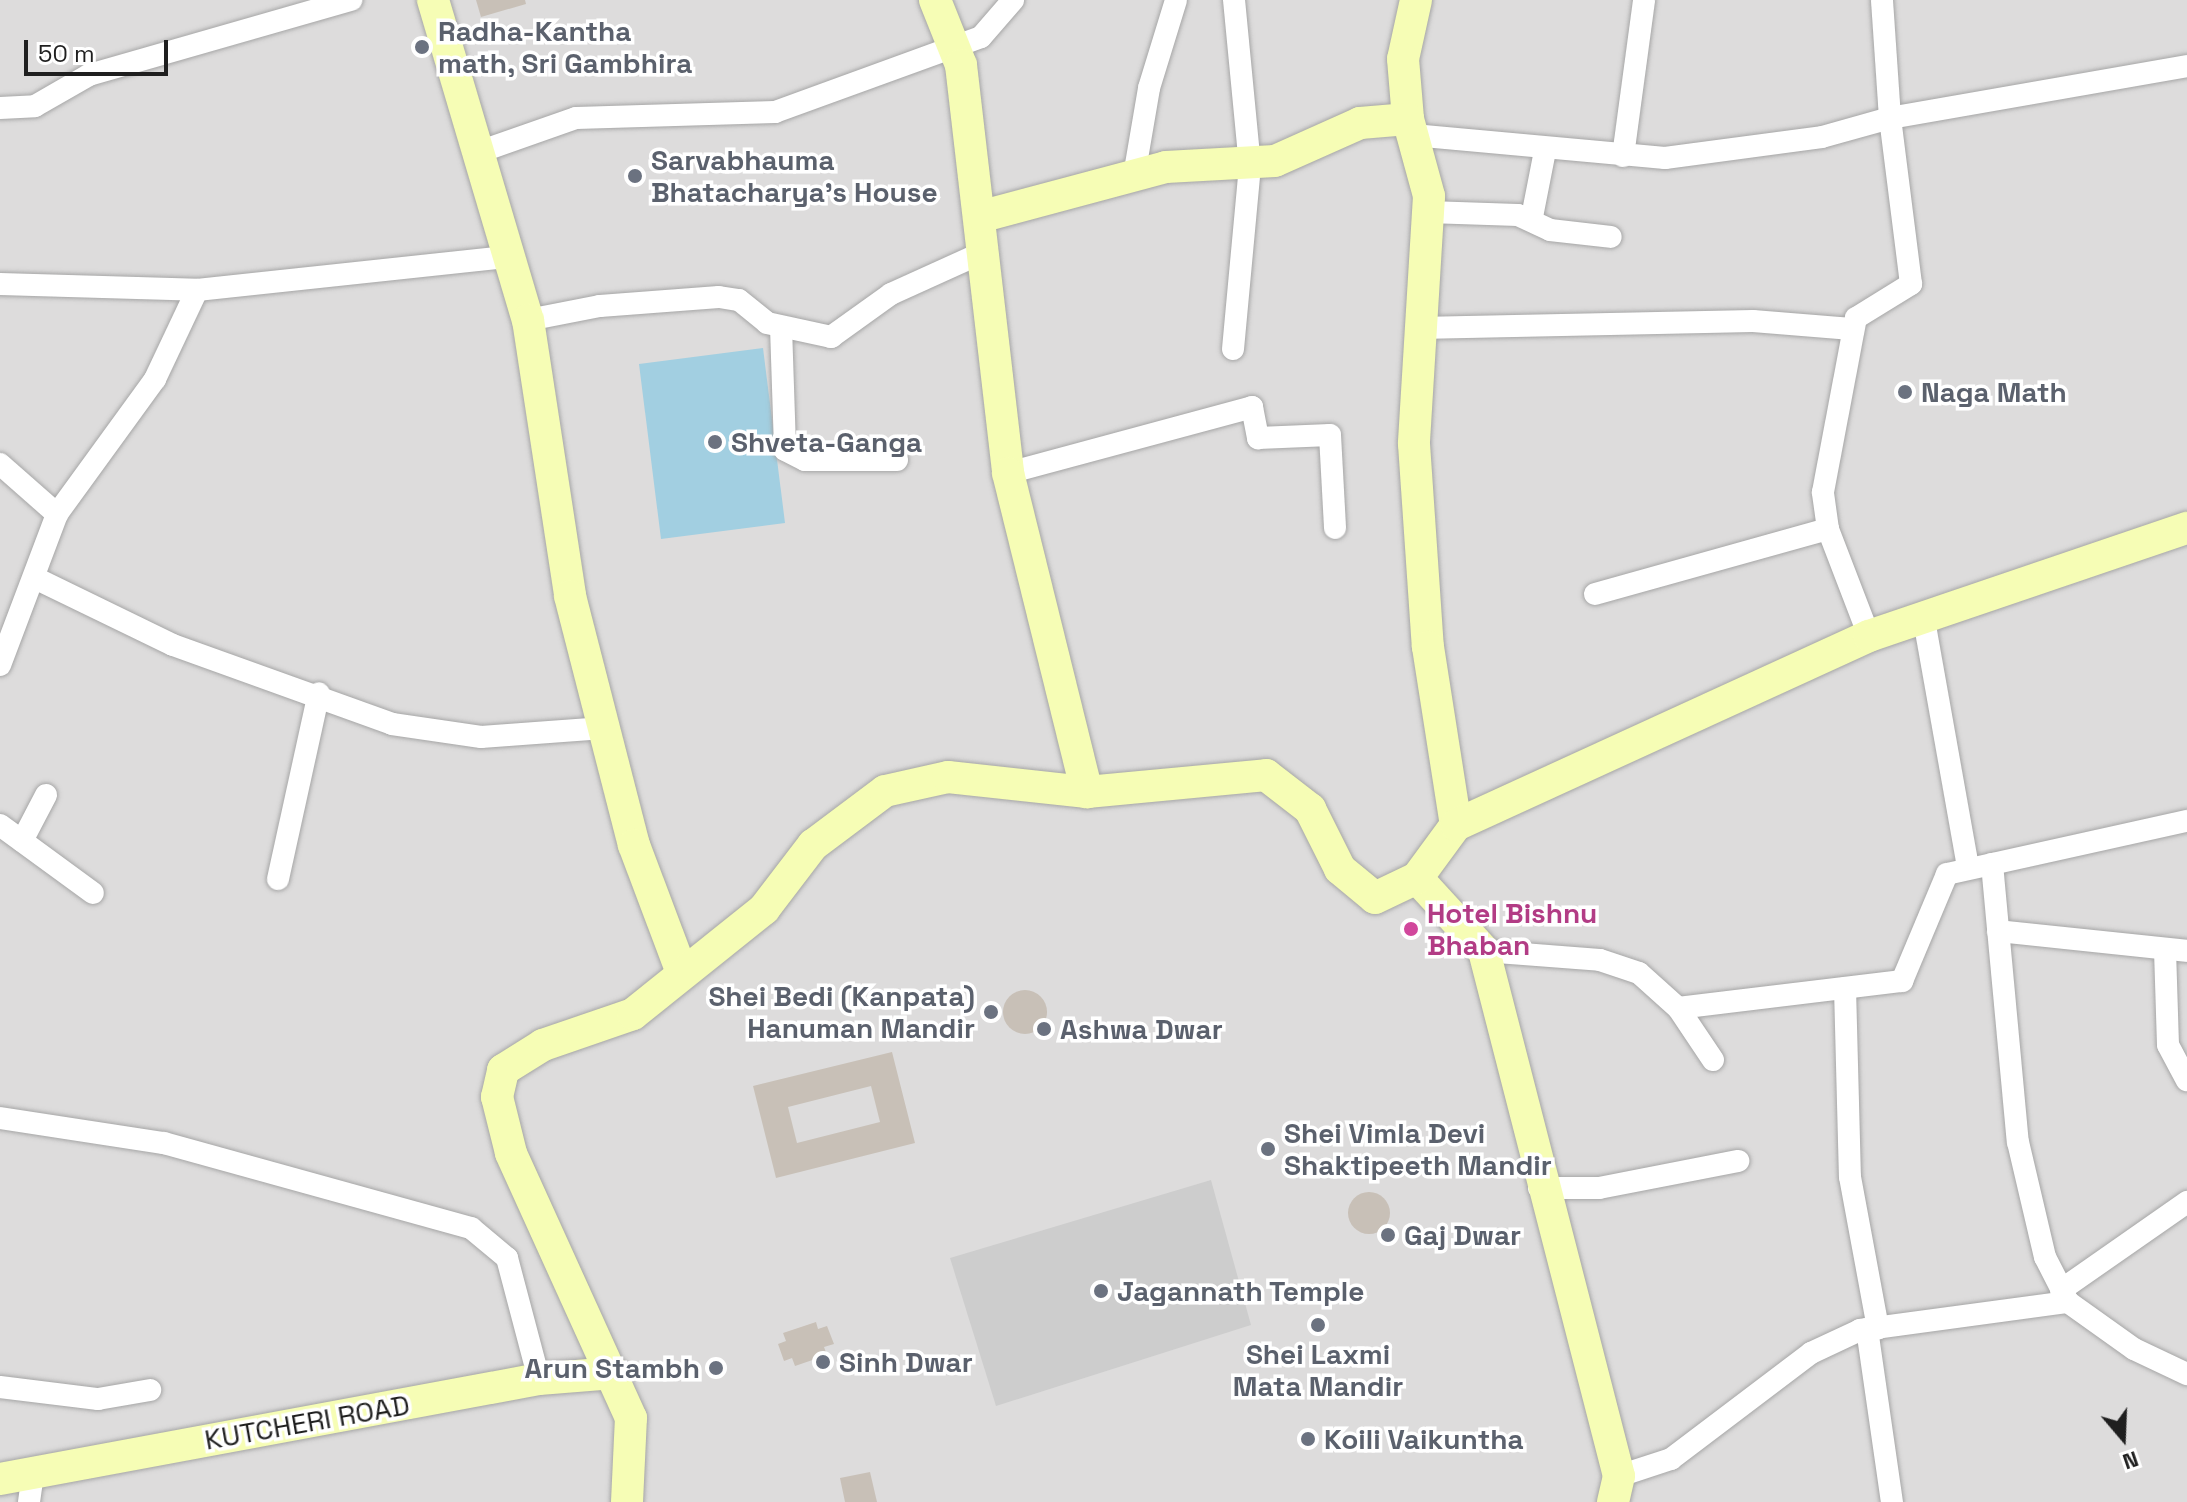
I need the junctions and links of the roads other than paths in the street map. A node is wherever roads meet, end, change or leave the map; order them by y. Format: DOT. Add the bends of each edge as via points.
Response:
graph roads {
  1 [pos="351,0"];
  2 [pos="433,0"];
  3 [pos="935,0"];
  4 [pos="1013,0"];
  5 [pos="1176,0"];
  6 [pos="1234,0"];
  7 [pos="1416,0"];
  8 [pos="1644,0"];
  9 [pos="1882,0"];
  10 [pos="954,48"];
  11 [pos="2187,66"];
  12 [pos="0,108"];
  13 [pos="1890,118"];
  14 [pos="1411,127"];
  15 [pos="1545,151"];
  16 [pos="479,152"];
  17 [pos="1623,156"];
  18 [pos="1250,166"];
  19 [pos="1134,176"];
  20 [pos="1428,212"];
  21 [pos="983,216"];
  22 [pos="1532,217"];
  23 [pos="1611,237"];
  24 [pos="986,251"];
  25 [pos="513,256"];
  26 [pos="0,284"];
  27 [pos="197,290"];
  28 [pos="528,320"];
  29 [pos="781,327"];
  30 [pos="1419,328"];
  31 [pos="1852,329"];
  32 [pos="1233,349"];
  33 [pos="897,460"];
  34 [pos="0,464"];
  35 [pos="1008,473"];
  36 [pos="57,514"];
  37 [pos="1335,528"];
  38 [pos="2187,528"];
  39 [pos="1828,529"];
  40 [pos="35,578"];
  41 [pos="1595,594"];
  42 [pos="1924,620"];
  43 [pos="1869,636"];
  44 [pos="0,665"];
  45 [pos="319,693"];
  46 [pos="604,728"];
  47 [pos="1087,792"];
  48 [pos="46,795"];
  49 [pos="2187,821"];
  50 [pos="0,825"];
  51 [pos="1456,825"];
  52 [pos="22,841"];
  53 [pos="1992,864"];
  54 [pos="1968,868"];
  55 [pos="1417,878"];
  56 [pos="278,879"];
  57 [pos="93,893"];
  58 [pos="1998,931"];
  59 [pos="1484,951"];
  60 [pos="2176,951"];
  61 [pos="681,970"];
  62 [pos="1845,988"];
  63 [pos="1678,1008"];
  64 [pos="1713,1060"];
  65 [pos="2187,1080"];
  66 [pos="0,1118"];
  67 [pos="1738,1161"];
  68 [pos="1539,1188"];
  69 [pos="2187,1202"];
  70 [pos="2064,1296"];
  71 [pos="1872,1328"];
  72 [pos="614,1373"];
  73 [pos="2187,1374"];
  74 [pos="539,1379"];
  75 [pos="0,1387"];
  76 [pos="150,1390"];
  77 [pos="0,1479"];
  78 [pos="31,1487"];
  79 [pos="1616,1489"];
  80 [pos="627,1502"];
  81 [pos="1892,1502"];
  1 -- 12 [label="street" via="89,75 35,106"];
  2 -- 16 [label="main road"];
  3 -- 10 [label="main road"];
  4 -- 10 [label="street" via="995,28"];
  5 -- 19 [label="street" via="1149,88"];
  6 -- 18 [label="street"];
  7 -- 14 [label="main road" via="1403,59"];
  8 -- 17 [label="street"];
  9 -- 13 [label="street"];
  10 -- 16 [label="street" via="876,69 775,112 576,118"];
  10 -- 21 [label="main road"];
  11 -- 13 [label="street"];
  13 -- 17 [label="street" via="1709,156"];
  13 -- 31 [label="street" via="1911,284 1899,297 1862,310"];
  14 -- 15 [label="street"];
  14 -- 18 [label="main road" via="1360,123"];
  14 -- 20 [label="main road"];
  15 -- 17 [label="street"];
  15 -- 22 [label="street"];
  16 -- 25 [label="main road"];
  18 -- 19 [label="main road" via="1166,167"];
  18 -- 32 [label="street"];
  19 -- 21 [label="main road"];
  20 -- 22 [label="street"];
  20 -- 30 [label="main road"];
  21 -- 24 [label="main road"];
  22 -- 23 [label="street" via="1550,230"];
  24 -- 29 [label="street" via="891,294 841,333 816,337"];
  24 -- 35 [label="main road"];
  25 -- 27 [label="street"];
  25 -- 28 [label="main road"];
  26 -- 27 [label="street"];
  27 -- 36 [label="street" via="155,379"];
  28 -- 29 [label="street" via="600,306 719,297 739,300"];
  28 -- 46 [label="main road" via="570,596"];
  29 -- 33 [label="street" via="785,450 805,460"];
  30 -- 31 [label="street" via="1753,321"];
  30 -- 51 [label="main road" via="1414,444 1427,632"];
  31 -- 39 [label="street" via="1828,435"];
  34 -- 36 [label="street"];
  35 -- 37 [label="street" via="1252,407 1258,438 1330,435"];
  35 -- 47 [label="main road"];
  36 -- 40 [label="street"];
  38 -- 42 [label="main road"];
  39 -- 41 [label="street"];
  39 -- 43 [label="street"];
  40 -- 44 [label="street"];
  40 -- 45 [label="street" via="173,645"];
  42 -- 43 [label="main road"];
  42 -- 54 [label="street"];
  43 -- 51 [label="main road"];
  45 -- 46 [label="street" via="437,734"];
  45 -- 56 [label="street"];
  46 -- 61 [label="main road" via="634,845"];
  47 -- 55 [label="main road" via="1266,775 1310,809 1340,869 1375,898"];
  47 -- 61 [label="main road" via="948,777 885,791 813,845 764,909"];
  48 -- 52 [label="street"];
  49 -- 53 [label="street"];
  50 -- 52 [label="street"];
  51 -- 55 [label="main road"];
  52 -- 57 [label="street"];
  53 -- 54 [label="street"];
  53 -- 58 [label="street"];
  54 -- 62 [label="street" via="1941,884 1908,975 1892,984"];
  55 -- 59 [label="main road"];
  58 -- 60 [label="street"];
  58 -- 70 [label="street" via="2018,1142 2045,1257"];
  59 -- 63 [label="street" via="1600,960 1639,973"];
  59 -- 68 [label="main road"];
  60 -- 65 [label="street" via="2168,1045"];
  61 -- 72 [label="main road" via="633,1014 543,1045 503,1070 497,1097 553,1258"];
  62 -- 63 [label="street"];
  62 -- 71 [label="street" via="1850,1177"];
  63 -- 64 [label="street"];
  66 -- 74 [label="street" via="164,1143 471,1228 507,1258"];
  67 -- 68 [label="street" via="1599,1188"];
  68 -- 79 [label="main road"];
  69 -- 70 [label="street"];
  70 -- 71 [label="street"];
  70 -- 73 [label="street" via="2134,1349"];
  71 -- 79 [label="street" via="1811,1353 1671,1459"];
  71 -- 81 [label="street"];
  72 -- 74 [label="main road, KUTCHERI ROAD"];
  72 -- 80 [label="main road" via="631,1418"];
  74 -- 78 [label="main road, KUTCHERI ROAD"];
  75 -- 76 [label="street" via="98,1399"];
  77 -- 78 [label="main road, KUTCHERI ROAD"];
}
